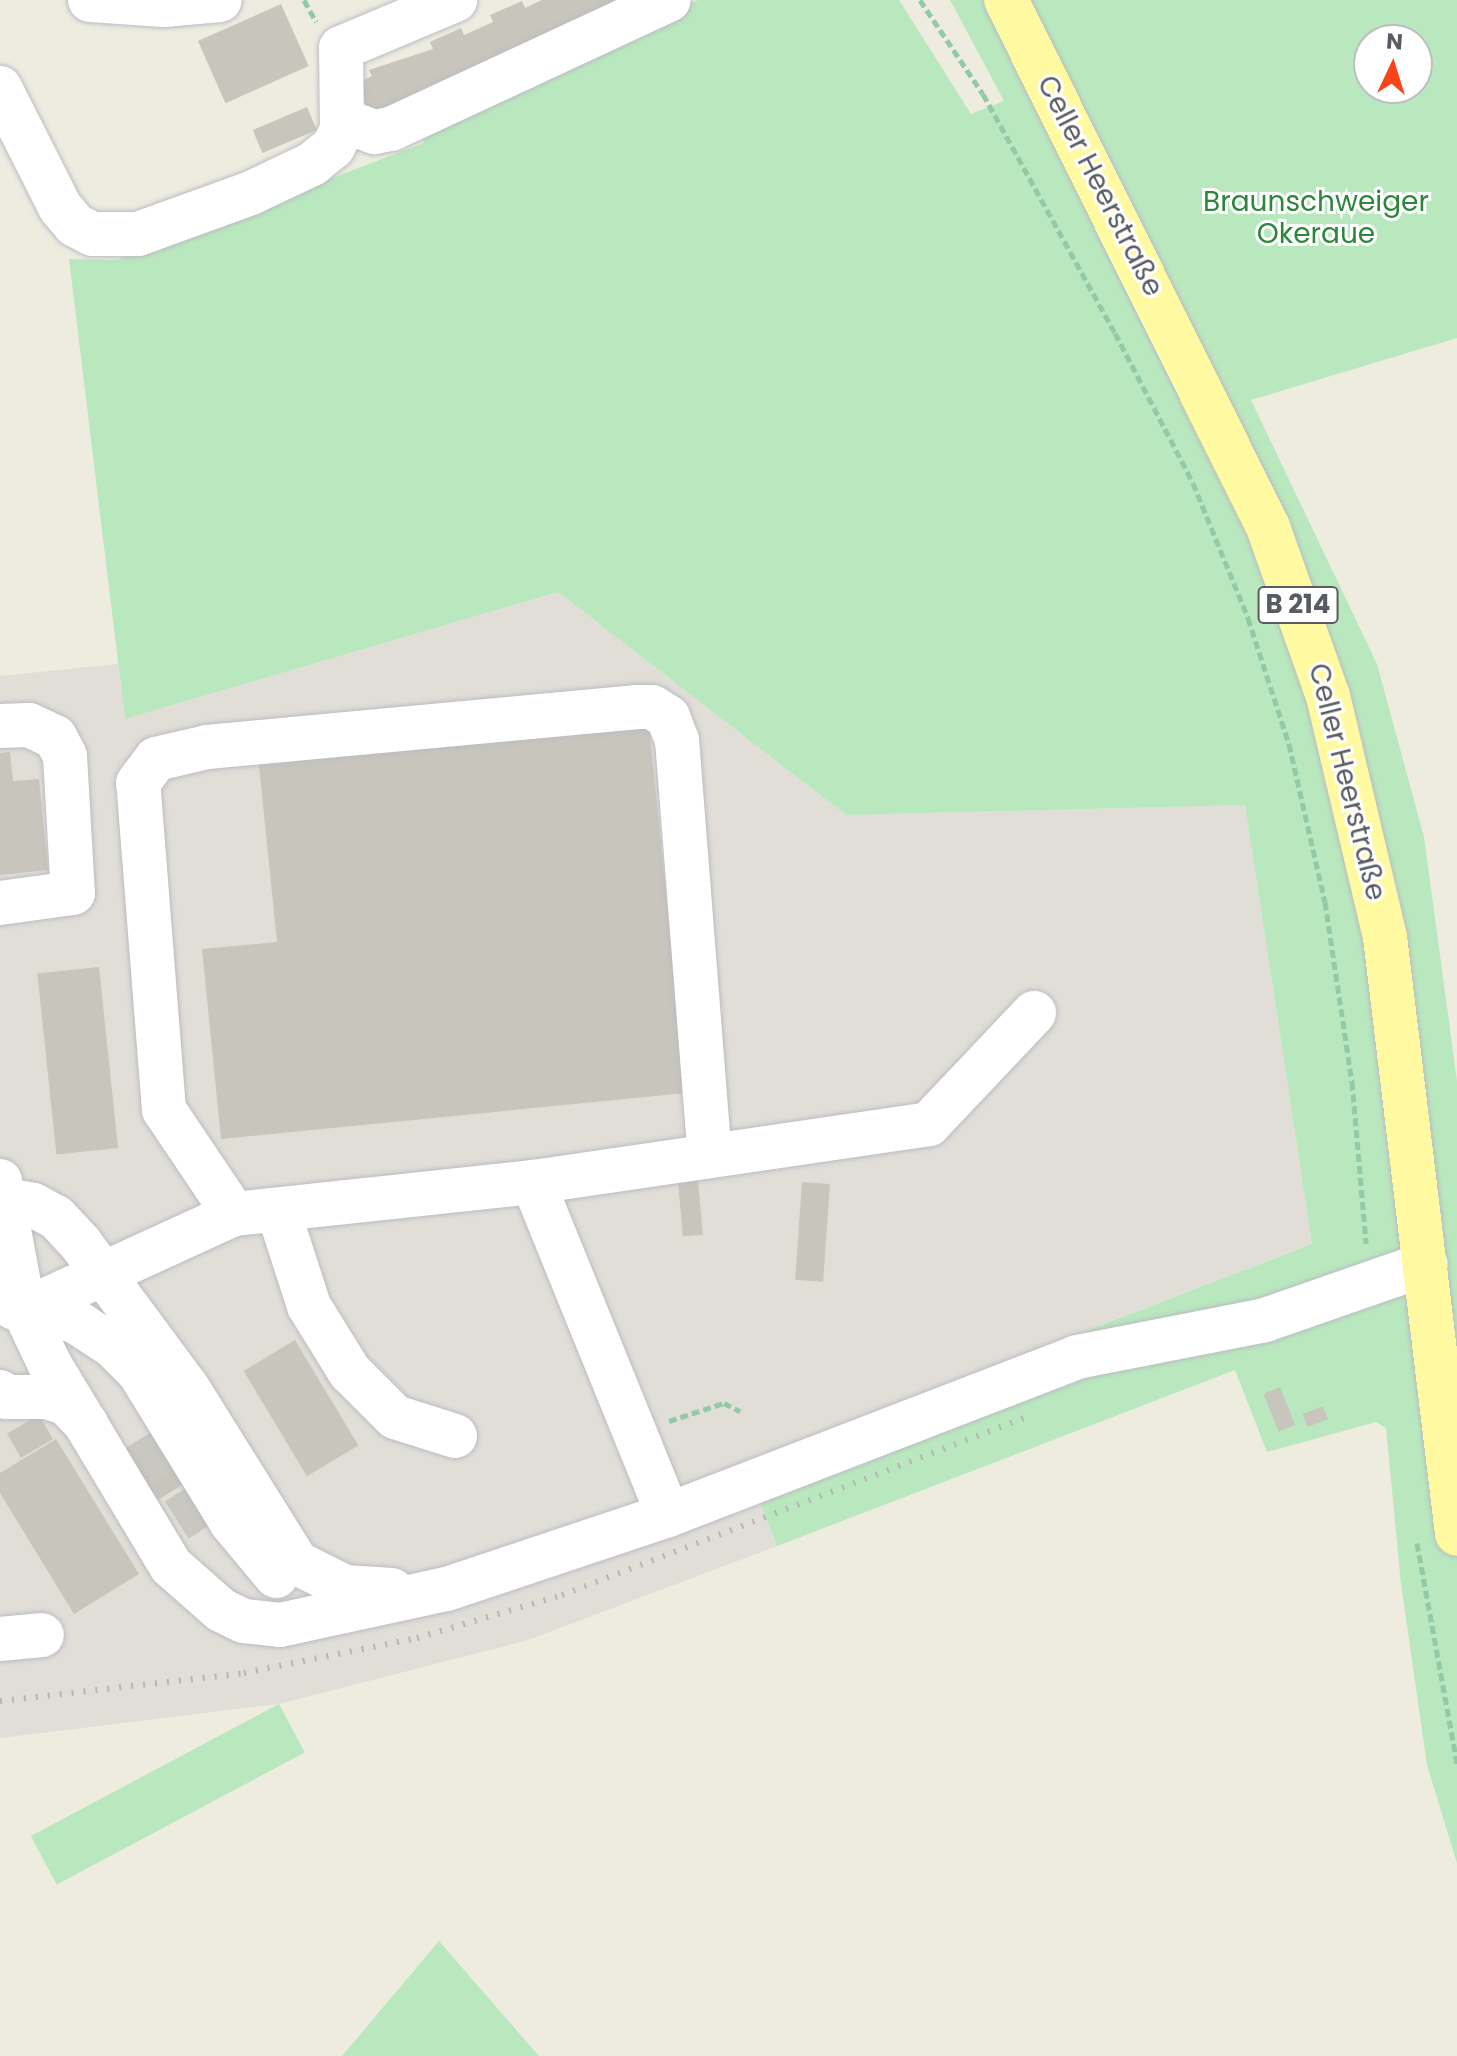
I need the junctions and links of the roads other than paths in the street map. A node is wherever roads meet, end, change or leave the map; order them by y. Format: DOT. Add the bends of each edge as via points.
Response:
graph roads {
  1 [pos="90,0"];
  2 [pos="220,0"];
  3 [pos="455,0"];
  4 [pos="669,0"];
  5 [pos="1006,0"];
  6 [pos="0,88"];
  7 [pos="343,120"];
  8 [pos="0,726"];
  9 [pos="0,903"];
  10 [pos="1034,1013"];
  11 [pos="710,1156"];
  12 [pos="533,1182"];
  13 [pos="1,1193"];
  14 [pos="278,1210"];
  15 [pos="234,1214"];
  16 [pos="1426,1264"];
  17 [pos="103,1273"];
  18 [pos="12,1308"];
  19 [pos="0,1392"];
  20 [pos="86,1424"];
  21 [pos="455,1436"];
  22 [pos="135,1442"];
  23 [pos="161,1515"];
  24 [pos="668,1515"];
  25 [pos="211,1533"];
  26 [pos="1436,1536"];
  27 [pos="447,1589"];
  28 [pos="375,1608"];
  29 [pos="280,1625"];
  1 -- 2 [label="lane" via="164,5"];
  3 -- 7 [label="lane" via="341,48"];
  4 -- 7 [label="lane" via="391,129 375,132"];
  5 -- 16 [label="main road, Celler Heerstraße / B 214" via="1224,433 1307,630 1352,784 1385,937"];
  6 -- 7 [label="lane" via="60,207 75,225 114,237 182,221 312,164 333,147"];
  8 -- 9 [label="lane" via="29,725 55,737 65,756 73,893"];
  10 -- 11 [label="lane" via="929,1124"];
  11 -- 12 [label="lane"];
  11 -- 15 [label="lane" via="677,740 668,717 652,707 635,707 207,747 156,759 138,783 164,1110"];
  12 -- 14 [label="lane"];
  12 -- 24 [label="lane"];
  13 -- 17 [label="lane" via="56,1217"];
  13 -- 18 [label="lane"];
  14 -- 15 [label="lane"];
  14 -- 21 [label="lane" via="309,1306 350,1372 395,1417"];
  15 -- 17 [label="lane"];
  16 -- 24 [label="lane" via="1265,1320 1133,1344 1023,1374"];
  16 -- 26 [label="main road, Celler Heerstraße / B 214"];
  17 -- 18 [label="lane"];
  17 -- 27 [label="lane" via="187,1387 297,1563 345,1587"];
  18 -- 20 [label="lane"];
  18 -- 22 [label="lane" via="63,1355"];
  18 -- 28 [label="lane" via="78,1323 139,1372 232,1523 283,1581 311,1597"];
  19 -- 20 [label="lane" via="66,1403"];
  20 -- 29 [label="lane" via="171,1566 195,1592 244,1621"];
  23 -- 29 [label="lane" via="207,1580"];
  24 -- 27 [label="lane"];
  25 -- 28 [label="lane" via="241,1574 271,1598 314,1611"];
  27 -- 28 [label="lane"];
  28 -- 29 [label="lane"];
}
